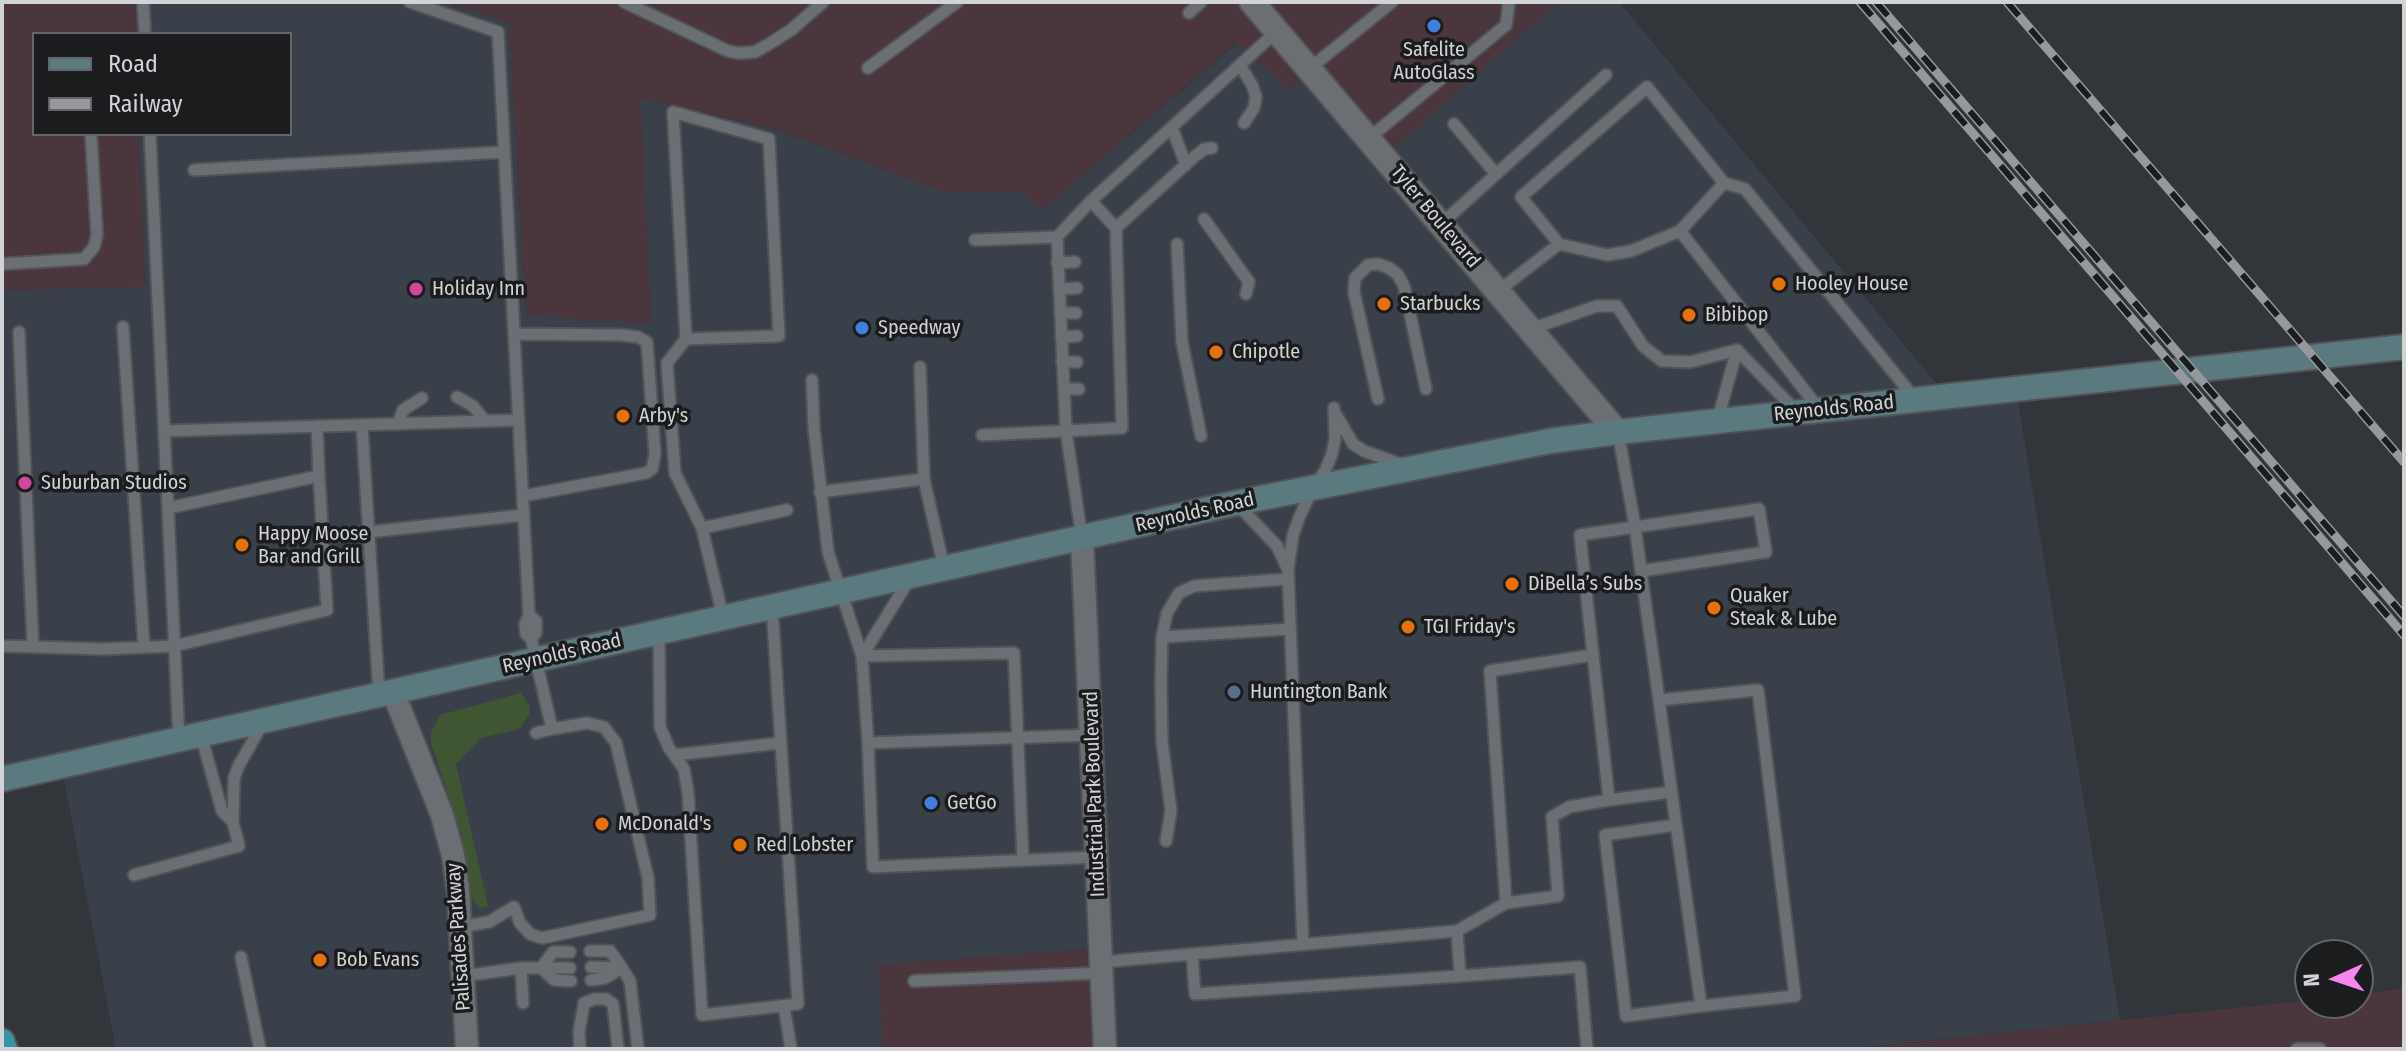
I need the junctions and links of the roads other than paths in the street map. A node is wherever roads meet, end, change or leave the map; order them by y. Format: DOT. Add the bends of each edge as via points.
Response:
graph roads {
  1 [pos="143,2"];
  2 [pos="410,2"];
  3 [pos="624,2"];
  4 [pos="823,2"];
  5 [pos="957,2"];
  6 [pos="1201,2"];
  7 [pos="1252,2"];
  8 [pos="1392,2"];
  9 [pos="1509,2"];
  10 [pos="1189,13"];
  11 [pos="1277,31"];
  12 [pos="145,32"];
  13 [pos="1240,65"];
  14 [pos="868,68"];
  15 [pos="1309,69"];
  16 [pos="1606,75"];
  17 [pos="1244,123"];
  18 [pos="1454,124"];
  19 [pos="1172,128"];
  20 [pos="91,136"];
  21 [pos="150,136"];
  22 [pos="1368,139"];
  23 [pos="1212,148"];
  24 [pos="504,152"];
  25 [pos="1193,158"];
  26 [pos="194,170"];
  27 [pos="1496,174"];
  28 [pos="1724,183"];
  29 [pos="1091,201"];
  30 [pos="1204,219"];
  31 [pos="1441,224"];
  32 [pos="1116,228"];
  33 [pos="1680,231"];
  34 [pos="1057,237"];
  35 [pos="975,240"];
  36 [pos="1177,244"];
  37 [pos="1559,244"];
  38 [pos="1104,261"];
  39 [pos="1117,261"];
  40 [pos="1075,262"];
  41 [pos="1057,263"];
  42 [pos="2,264"];
  43 [pos="1077,288"];
  44 [pos="1059,289"];
  45 [pos="1498,291"];
  46 [pos="1246,294"];
  47 [pos="1060,313"];
  48 [pos="1076,313"];
  49 [pos="123,327"];
  50 [pos="1531,329"];
  51 [pos="19,332"];
  52 [pos="514,334"];
  53 [pos="1077,336"];
  54 [pos="1061,337"];
  55 [pos="686,339"];
  56 [pos="2404,347"];
  57 [pos="1737,350"];
  58 [pos="1062,362"];
  59 [pos="1077,362"];
  60 [pos="920,367"];
  61 [pos="812,380"];
  62 [pos="1107,388"];
  63 [pos="1121,388"];
  64 [pos="1064,389"];
  65 [pos="1079,389"];
  66 [pos="1426,389"];
  67 [pos="457,397"];
  68 [pos="422,398"];
  69 [pos="1378,399"];
  70 [pos="1916,400"];
  71 [pos="1809,412"];
  72 [pos="519,420"];
  73 [pos="485,421"];
  74 [pos="1717,422"];
  75 [pos="398,424"];
  76 [pos="362,425"];
  77 [pos="317,426"];
  78 [pos="164,431"];
  79 [pos="1066,431"];
  80 [pos="1617,432"];
  81 [pos="982,435"];
  82 [pos="1201,436"];
  83 [pos="1411,468"];
  84 [pos="319,476"];
  85 [pos="924,479"];
  86 [pos="1314,486"];
  87 [pos="820,492"];
  88 [pos="523,496"];
  89 [pos="1236,503"];
  90 [pos="168,508"];
  91 [pos="787,510"];
  92 [pos="524,515"];
  93 [pos="1635,526"];
  94 [pos="702,528"];
  95 [pos="367,534"];
  96 [pos="323,537"];
  97 [pos="1082,539"];
  98 [pos="944,568"];
  99 [pos="1641,571"];
  100 [pos="1288,575"];
  101 [pos="911,576"];
  102 [pos="842,591"];
  103 [pos="772,607"];
  104 [pos="723,618"];
  105 [pos="1289,629"];
  106 [pos="659,632"];
  107 [pos="1162,637"];
  108 [pos="2,646"];
  109 [pos="174,646"];
  110 [pos="33,647"];
  111 [pos="144,647"];
  112 [pos="533,649"];
  113 [pos="1593,655"];
  114 [pos="862,656"];
  115 [pos="386,693"];
  116 [pos="1659,700"];
  117 [pos="265,720"];
  118 [pos="552,729"];
  119 [pos="536,733"];
  120 [pos="1092,735"];
  121 [pos="190,737"];
  122 [pos="1018,738"];
  123 [pos="780,743"];
  124 [pos="868,743"];
  125 [pos="675,755"];
  126 [pos="2,779"];
  127 [pos="1671,792"];
  128 [pos="1609,800"];
  129 [pos="233,822"];
  130 [pos="1676,825"];
  131 [pos="1166,841"];
  132 [pos="1097,857"];
  133 [pos="1023,859"];
  134 [pos="134,875"];
  135 [pos="1506,903"];
  136 [pos="460,927"];
  137 [pos="1457,931"];
  138 [pos="1303,943"];
  139 [pos="590,951"];
  140 [pos="570,952"];
  141 [pos="1192,954"];
  142 [pos="241,957"];
  143 [pos="521,968"];
  144 [pos="541,968"];
  145 [pos="622,968"];
  146 [pos="1102,968"];
  147 [pos="591,974"];
  148 [pos="571,975"];
  149 [pos="463,976"];
  150 [pos="1460,976"];
  151 [pos="914,981"];
  152 [pos="523,1003"];
  153 [pos="784,1006"];
  154 [pos="1701,1006"];
  155 [pos="2,1041"];
  156 [pos="5,1049"];
  157 [pos="260,1049"];
  158 [pos="467,1049"];
  159 [pos="580,1049"];
  160 [pos="618,1049"];
  161 [pos="638,1049"];
  162 [pos="791,1049"];
  163 [pos="1105,1049"];
  164 [pos="1587,1049"];
  165 [pos="2297,1049"];
  166 [pos="2320,1049"];
  1 -- 12 [label="lane"];
  2 -- 24 [label="lane" via="498,32"];
  3 -- 4 [label="lane" via="738,53 769,44"];
  5 -- 14 [label="lane"];
  6 -- 10 [label="lane"];
  7 -- 11 [label="street, Tyler Boulevard"];
  8 -- 15 [label="lane"];
  9 -- 22 [label="lane" via="1506,25"];
  11 -- 13 [label="lane"];
  11 -- 15 [label="street, Tyler Boulevard"];
  13 -- 17 [label="lane" via="1256,97"];
  13 -- 19 [label="lane"];
  15 -- 22 [label="street, Tyler Boulevard"];
  16 -- 27 [label="lane"];
  18 -- 27 [label="lane"];
  19 -- 25 [label="lane"];
  19 -- 29 [label="lane"];
  20 -- 42 [label="lane" via="94,247 84,259"];
  21 -- 78 [label="lane"];
  22 -- 31 [label="street, Tyler Boulevard"];
  23 -- 25 [label="lane"];
  24 -- 26 [label="lane"];
  24 -- 52 [label="lane"];
  25 -- 32 [label="lane"];
  27 -- 31 [label="lane"];
  28 -- 33 [label="lane"];
  28 -- 37 [label="lane" via="1647,87 1521,197"];
  28 -- 70 [label="lane" via="1745,189"];
  29 -- 32 [label="lane"];
  29 -- 34 [label="lane"];
  30 -- 46 [label="lane" via="1249,282"];
  31 -- 45 [label="street, Tyler Boulevard"];
  32 -- 39 [label="lane"];
  33 -- 37 [label="lane" via="1607,255"];
  33 -- 71 [label="lane"];
  34 -- 35 [label="lane"];
  34 -- 41 [label="lane"];
  36 -- 82 [label="lane" via="1182,342"];
  37 -- 45 [label="lane"];
  38 -- 39 [label="lane"];
  39 -- 63 [label="lane" via="1115,361"];
  40 -- 41 [label="lane"];
  41 -- 44 [label="lane"];
  43 -- 44 [label="lane"];
  44 -- 47 [label="lane"];
  45 -- 50 [label="street, Tyler Boulevard"];
  47 -- 48 [label="lane"];
  47 -- 54 [label="lane"];
  49 -- 111 [label="lane"];
  50 -- 57 [label="lane" via="1597,306 1617,306 1643,346 1662,361 1690,362"];
  50 -- 80 [label="street, Tyler Boulevard"];
  51 -- 110 [label="lane"];
  52 -- 72 [label="lane"];
  52 -- 88 [label="lane" via="621,335 647,342 655,454 646,473"];
  53 -- 54 [label="lane"];
  54 -- 58 [label="lane"];
  55 -- 55 [label="lane" via="779,336 769,139 673,112"];
  55 -- 94 [label="lane" via="667,363 675,473"];
  56 -- 70 [label="main road, Reynolds Road"];
  57 -- 71 [label="lane"];
  57 -- 74 [label="lane"];
  58 -- 59 [label="lane"];
  58 -- 64 [label="lane"];
  60 -- 85 [label="lane"];
  61 -- 87 [label="lane"];
  62 -- 63 [label="lane"];
  63 -- 79 [label="lane" via="1122,428"];
  64 -- 65 [label="lane"];
  64 -- 79 [label="lane"];
  66 -- 69 [label="lane" via="1404,286 1389,268 1368,265 1355,278 1354,292"];
  67 -- 73 [label="lane"];
  68 -- 75 [label="lane" via="403,410"];
  70 -- 71 [label="main road, Reynolds Road"];
  71 -- 74 [label="main road, Reynolds Road"];
  72 -- 73 [label="lane"];
  72 -- 88 [label="lane"];
  73 -- 75 [label="lane"];
  74 -- 80 [label="main road, Reynolds Road"];
  75 -- 76 [label="lane"];
  76 -- 77 [label="lane"];
  76 -- 95 [label="lane"];
  77 -- 78 [label="lane"];
  77 -- 84 [label="lane"];
  78 -- 90 [label="lane"];
  79 -- 81 [label="lane"];
  79 -- 97 [label="lane"];
  80 -- 83 [label="main road, Reynolds Road"];
  80 -- 93 [label="lane"];
  83 -- 86 [label="main road, Reynolds Road"];
  83 -- 86 [label="lane" via="1353,444 1334,408 1332,454"];
  84 -- 90 [label="lane"];
  84 -- 96 [label="lane"];
  85 -- 87 [label="lane"];
  85 -- 98 [label="lane"];
  86 -- 89 [label="main road, Reynolds Road"];
  86 -- 100 [label="lane" via="1293,535"];
  87 -- 102 [label="lane" via="828,552"];
  88 -- 92 [label="lane"];
  89 -- 97 [label="main road, Reynolds Road"];
  89 -- 100 [label="lane" via="1277,546"];
  90 -- 109 [label="lane"];
  91 -- 94 [label="lane"];
  92 -- 95 [label="lane"];
  92 -- 112 [label="lane" via="529,615 536,621"];
  93 -- 99 [label="lane"];
  93 -- 99 [label="lane" via="1759,509 1766,552"];
  93 -- 113 [label="lane" via="1580,535"];
  94 -- 104 [label="lane"];
  95 -- 96 [label="lane"];
  95 -- 115 [label="lane"];
  96 -- 109 [label="lane" via="327,610"];
  97 -- 98 [label="main road, Reynolds Road"];
  97 -- 120 [label="street, Industrial Park Boulevard"];
  98 -- 101 [label="main road, Reynolds Road"];
  99 -- 116 [label="lane"];
  100 -- 105 [label="lane"];
  100 -- 107 [label="lane" via="1194,586 1179,593"];
  101 -- 102 [label="main road, Reynolds Road"];
  101 -- 114 [label="lane"];
  102 -- 103 [label="main road, Reynolds Road"];
  102 -- 114 [label="lane"];
  103 -- 104 [label="main road, Reynolds Road"];
  103 -- 123 [label="lane"];
  104 -- 106 [label="main road, Reynolds Road"];
  105 -- 107 [label="lane"];
  105 -- 138 [label="lane"];
  106 -- 112 [label="main road, Reynolds Road"];
  106 -- 125 [label="lane" via="660,727"];
  107 -- 131 [label="lane" via="1162,741 1171,811"];
  108 -- 110 [label="lane"];
  109 -- 111 [label="lane"];
  109 -- 121 [label="lane"];
  110 -- 111 [label="lane"];
  112 -- 115 [label="main road, Reynolds Road"];
  112 -- 118 [label="lane"];
  113 -- 128 [label="lane"];
  113 -- 135 [label="lane" via="1490,671"];
  114 -- 122 [label="lane" via="1014,653"];
  114 -- 124 [label="lane"];
  115 -- 117 [label="main road, Reynolds Road"];
  115 -- 136 [label="street, Palisades Parkway" via="442,815 453,855"];
  116 -- 127 [label="lane"];
  116 -- 154 [label="lane" via="1758,690 1795,996"];
  117 -- 121 [label="main road, Reynolds Road"];
  117 -- 129 [label="lane" via="234,778"];
  118 -- 119 [label="lane"];
  118 -- 136 [label="lane" via="587,723 604,727 616,743 648,878 650,915 542,938 520,923 514,907 489,922"];
  120 -- 122 [label="lane"];
  120 -- 132 [label="street, Industrial Park Boulevard"];
  121 -- 126 [label="main road, Reynolds Road"];
  121 -- 129 [label="lane" via="222,811"];
  122 -- 124 [label="lane"];
  122 -- 133 [label="lane"];
  123 -- 125 [label="lane"];
  123 -- 153 [label="lane" via="798,1004"];
  124 -- 133 [label="lane" via="873,867"];
  125 -- 153 [label="lane" via="688,793 702,1015"];
  127 -- 128 [label="lane"];
  127 -- 130 [label="lane"];
  128 -- 135 [label="lane" via="1569,807 1552,817 1558,896"];
  129 -- 134 [label="lane" via="239,846"];
  130 -- 154 [label="lane"];
  130 -- 154 [label="lane" via="1605,835 1626,1016"];
  132 -- 133 [label="lane"];
  132 -- 146 [label="street, Industrial Park Boulevard"];
  135 -- 137 [label="lane"];
  136 -- 149 [label="street, Palisades Parkway"];
  137 -- 138 [label="lane"];
  137 -- 150 [label="lane"];
  138 -- 141 [label="lane"];
  139 -- 145 [label="lane" via="610,951"];
  140 -- 144 [label="lane" via="553,952"];
  141 -- 146 [label="lane"];
  141 -- 150 [label="lane" via="1195,994"];
  142 -- 157 [label="lane"];
  143 -- 144 [label="lane"];
  143 -- 149 [label="lane"];
  143 -- 152 [label="lane"];
  144 -- 148 [label="lane" via="554,980"];
  145 -- 147 [label="lane"];
  145 -- 161 [label="lane" via="630,981"];
  146 -- 151 [label="lane"];
  146 -- 163 [label="street, Industrial Park Boulevard"];
  149 -- 158 [label="street, Palisades Parkway"];
  150 -- 164 [label="lane" via="1580,967"];
  153 -- 162 [label="lane"];
  155 -- 156 [label="highway"];
  159 -- 160 [label="lane" via="584,1003 595,999 613,1004"];
  165 -- 166 [label="lane"];
}
